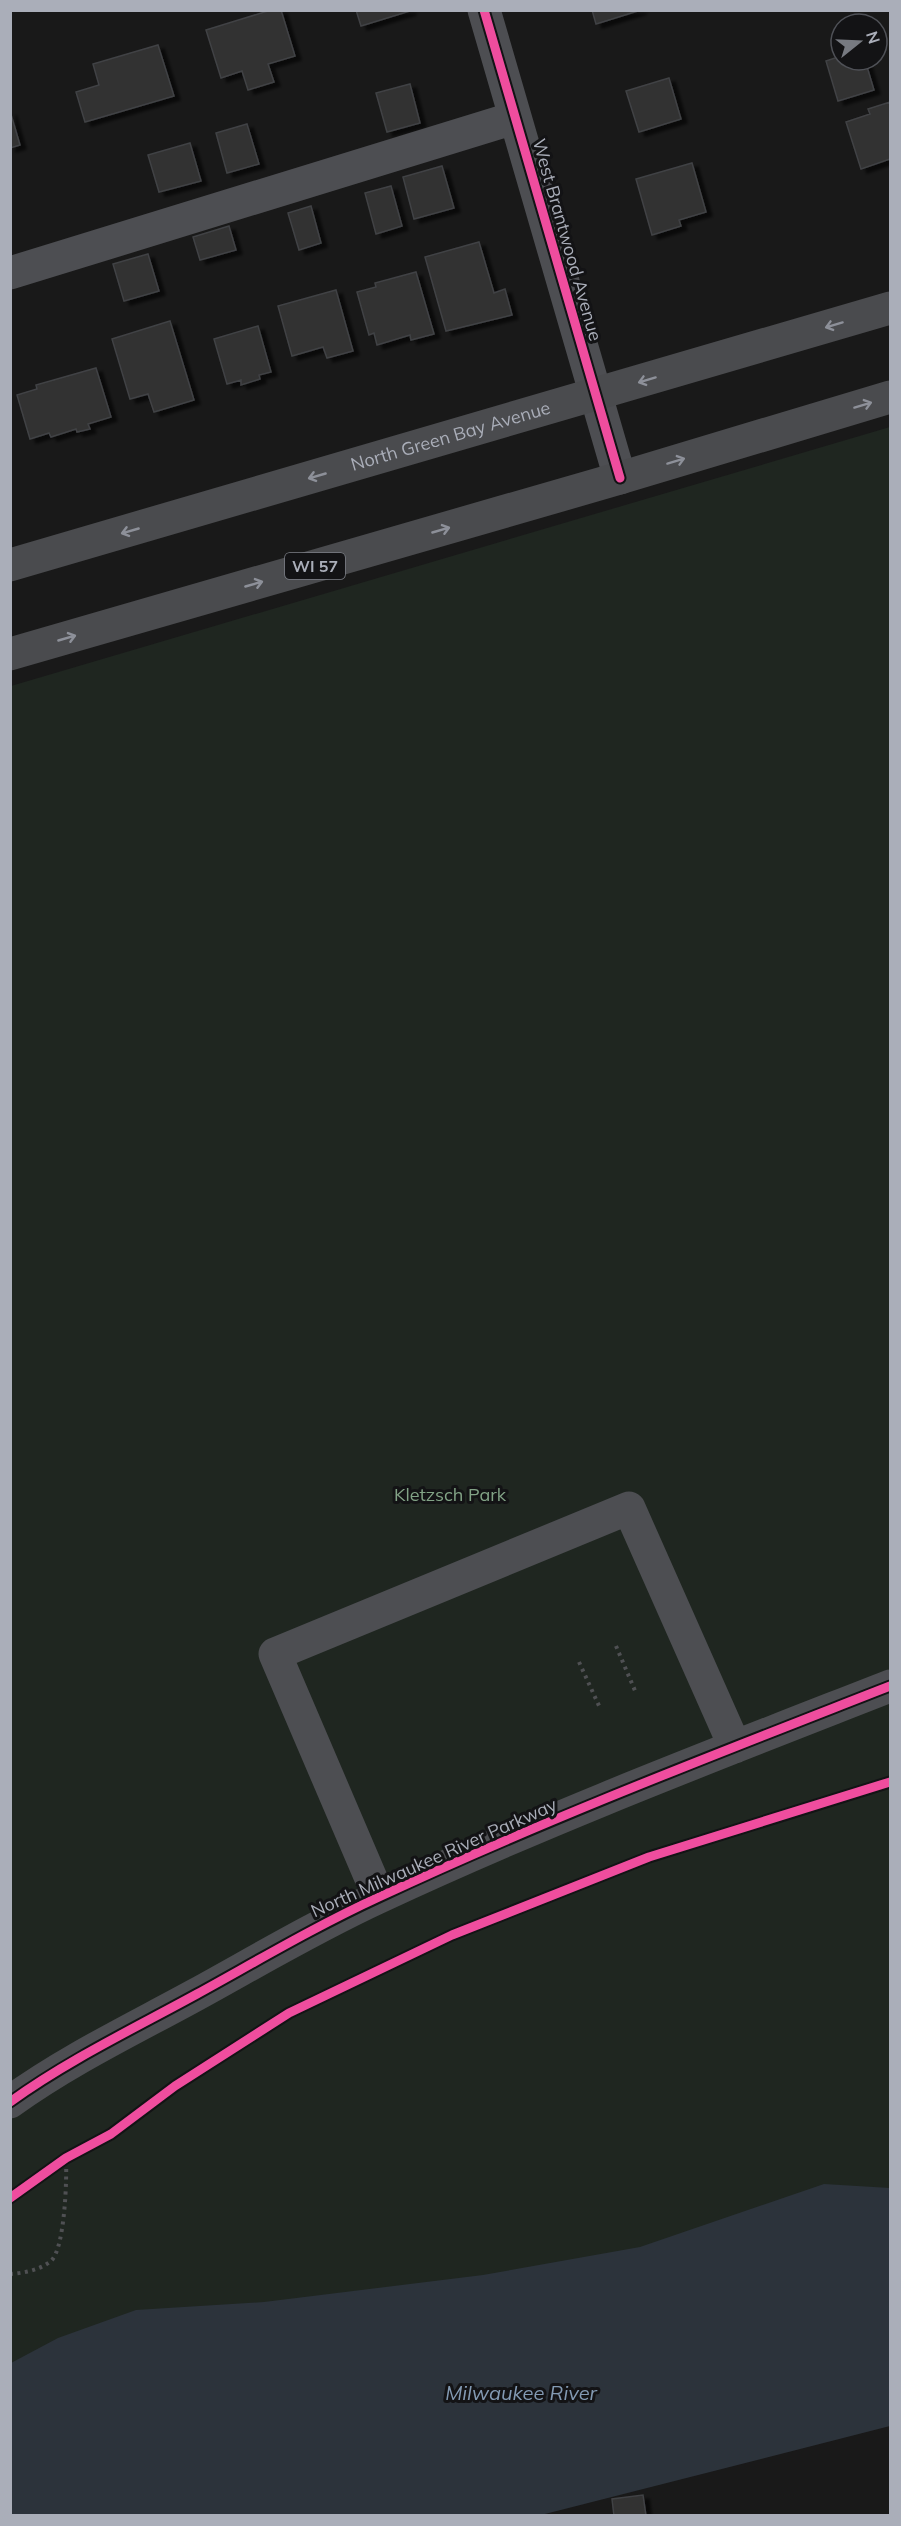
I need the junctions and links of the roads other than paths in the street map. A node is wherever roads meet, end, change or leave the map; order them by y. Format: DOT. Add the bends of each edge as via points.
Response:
graph roads {
  1 [pos="484,10"];
  2 [pos="514,118"];
  3 [pos="10,273"];
  4 [pos="891,308"];
  5 [pos="595,396"];
  6 [pos="891,397"];
  7 [pos="620,478"];
  8 [pos="10,565"];
  9 [pos="10,654"];
  10 [pos="891,1686"];
  11 [pos="735,1747"];
  12 [pos="379,1897"];
  13 [pos="10,2102"];
  1 -- 2 [label="street, West Brantwood Avenue"];
  2 -- 3 [label="street"];
  2 -- 5 [label="street, West Brantwood Avenue"];
  4 -- 5 [label="main road, North Green Bay Avenue, one-way"];
  5 -- 7 [label="street, West Brantwood Avenue"];
  5 -- 8 [label="main road, North Green Bay Avenue, one-way"];
  7 -- 6 [label="main road, WI 57, one-way"];
  9 -- 7 [label="main road, WI 57, one-way"];
  10 -- 11 [label="street, North Milwaukee River Parkway"];
  11 -- 12 [label="street, North Milwaukee River Parkway"];
  11 -- 12 [label="street" via="629,1508 275,1654"];
  12 -- 13 [label="street, North Milwaukee River Parkway" via="170,2008 33,2085"];
}
